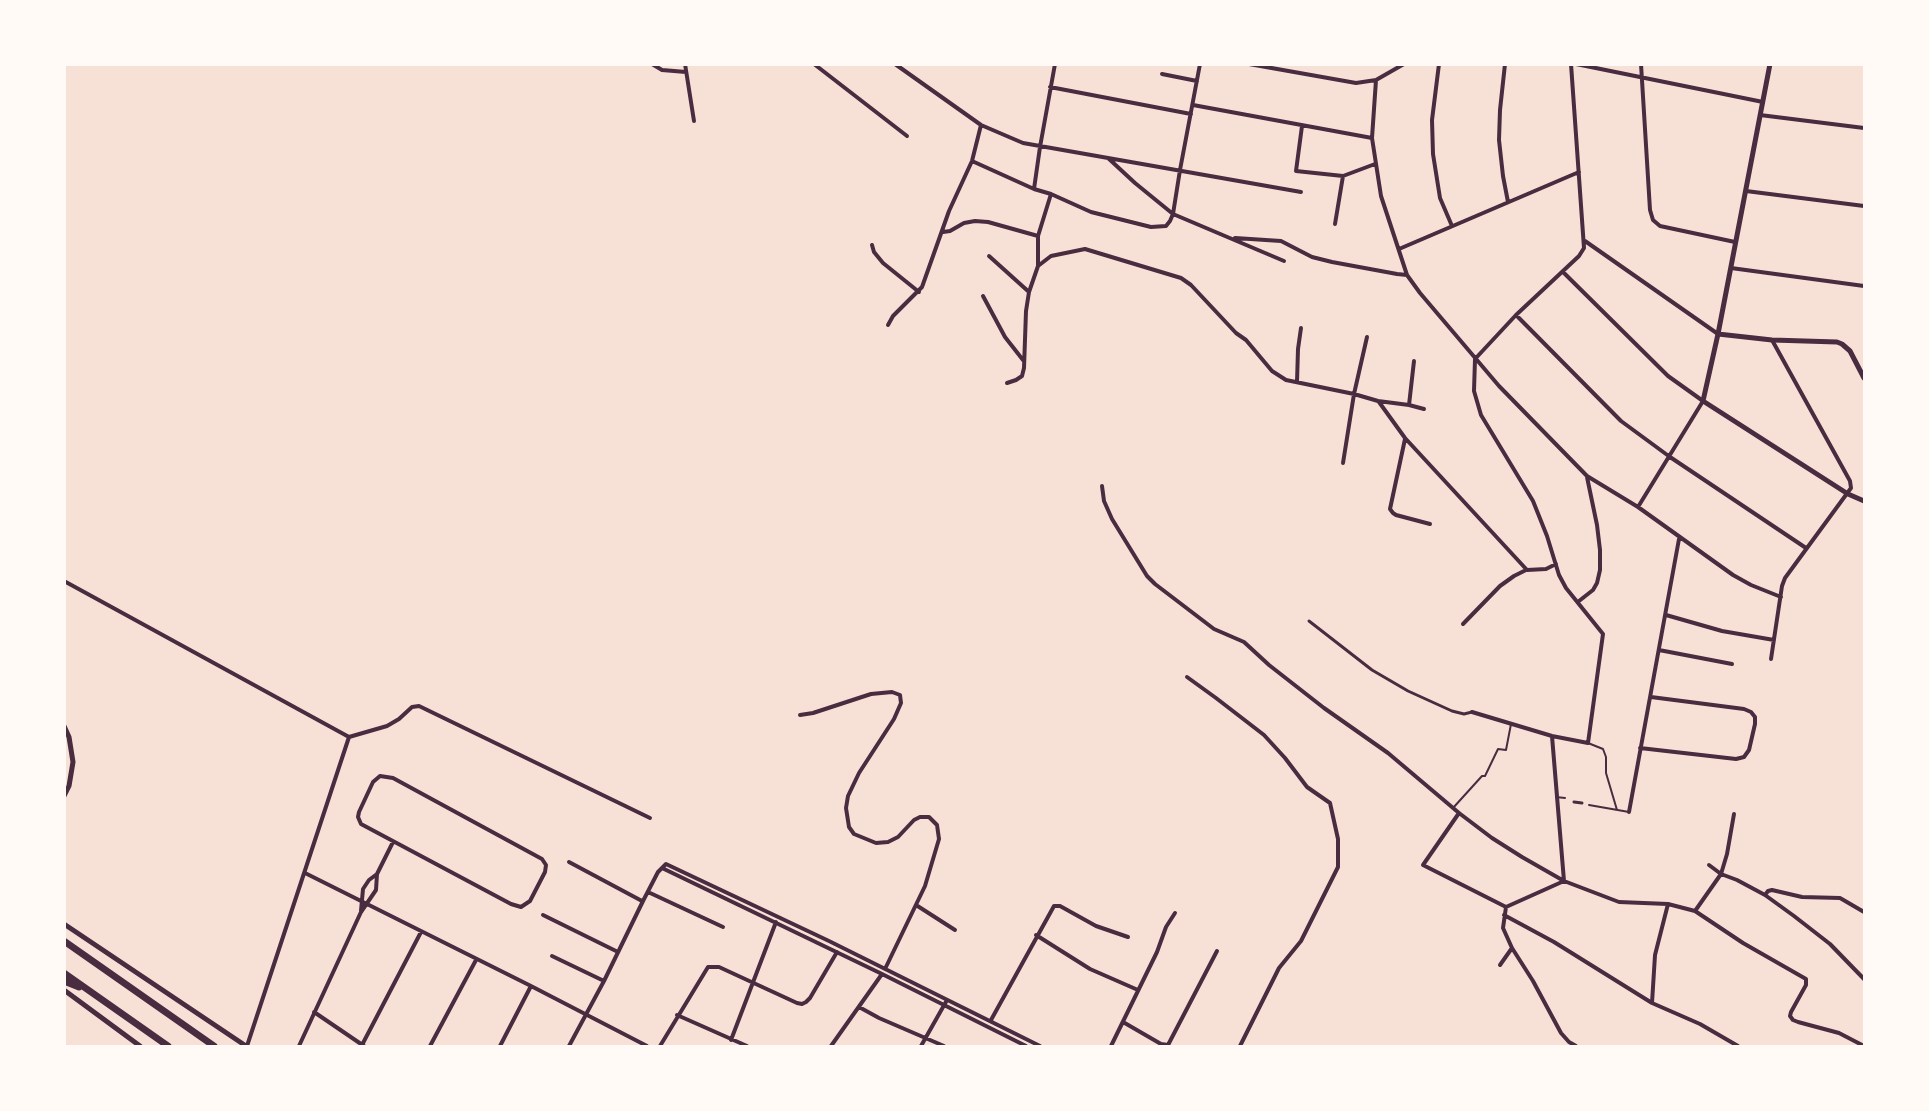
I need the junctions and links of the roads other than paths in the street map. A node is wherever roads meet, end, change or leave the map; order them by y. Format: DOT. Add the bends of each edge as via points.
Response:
graph roads {
  1 [pos="652,64"];
  2 [pos="685,64"];
  3 [pos="814,64"];
  4 [pos="895,64"];
  5 [pos="1055,64"];
  6 [pos="1200,64"];
  7 [pos="1249,64"];
  8 [pos="1404,64"];
  9 [pos="1439,64"];
  10 [pos="1505,64"];
  11 [pos="1574,64"];
  12 [pos="1641,64"];
  13 [pos="1770,64"];
  14 [pos="686,72"];
  15 [pos="1162,74"];
  16 [pos="1642,77"];
  17 [pos="1376,80"];
  18 [pos="1197,81"];
  19 [pos="1050,87"];
  20 [pos="1763,102"];
  21 [pos="1192,105"];
  22 [pos="1191,114"];
  23 [pos="1760,116"];
  24 [pos="694,121"];
  25 [pos="981,125"];
  26 [pos="1302,126"];
  27 [pos="1864,128"];
  28 [pos="907,136"];
  29 [pos="1372,138"];
  30 [pos="1040,147"];
  31 [pos="1106,156"];
  32 [pos="972,161"];
  33 [pos="1375,164"];
  34 [pos="1180,170"];
  35 [pos="1579,172"];
  36 [pos="1343,176"];
  37 [pos="1035,189"];
  38 [pos="1746,191"];
  39 [pos="1301,192"];
  40 [pos="1051,194"];
  41 [pos="1508,202"];
  42 [pos="1864,206"];
  43 [pos="1173,214"];
  44 [pos="1335,224"];
  45 [pos="1452,226"];
  46 [pos="943,232"];
  47 [pos="1038,236"];
  48 [pos="1231,238"];
  49 [pos="1585,241"];
  50 [pos="1735,242"];
  51 [pos="872,245"];
  52 [pos="1399,249"];
  53 [pos="989,256"];
  54 [pos="1284,261"];
  55 [pos="1038,266"];
  56 [pos="1730,268"];
  57 [pos="1563,272"];
  58 [pos="1407,274"];
  59 [pos="1864,286"];
  60 [pos="920,292"];
  61 [pos="1029,292"];
  62 [pos="983,296"];
  63 [pos="1516,315"];
  64 [pos="888,325"];
  65 [pos="1301,328"];
  66 [pos="1718,334"];
  67 [pos="1367,337"];
  68 [pos="1772,340"];
  69 [pos="1475,359"];
  70 [pos="1023,361"];
  71 [pos="1414,361"];
  72 [pos="1864,378"];
  73 [pos="1297,382"];
  74 [pos="1007,383"];
  75 [pos="1354,394"];
  76 [pos="1378,401"];
  77 [pos="1703,401"];
  78 [pos="1409,405"];
  79 [pos="1424,410"];
  80 [pos="1405,438"];
  81 [pos="1670,457"];
  82 [pos="1343,463"];
  83 [pos="1587,476"];
  84 [pos="1102,486"];
  85 [pos="1848,494"];
  86 [pos="1864,501"];
  87 [pos="1638,507"];
  88 [pos="1430,524"];
  89 [pos="1680,539"];
  90 [pos="1806,548"];
  91 [pos="1556,564"];
  92 [pos="1527,570"];
  93 [pos="64,581"];
  94 [pos="1781,597"];
  95 [pos="1579,601"];
  96 [pos="1666,615"];
  97 [pos="1309,621"];
  98 [pos="1463,624"];
  99 [pos="1774,640"];
  100 [pos="1659,650"];
  101 [pos="1771,659"];
  102 [pos="1732,664"];
  103 [pos="1186,677"];
  104 [pos="1651,697"];
  105 [pos="1472,712"];
  106 [pos="800,715"];
  107 [pos="1511,724"];
  108 [pos="64,726"];
  109 [pos="1552,736"];
  110 [pos="349,737"];
  111 [pos="1588,743"];
  112 [pos="1640,748"];
  113 [pos="64,796"];
  114 [pos="1556,797"];
  115 [pos="1565,798"];
  116 [pos="1574,802"];
  117 [pos="1582,803"];
  118 [pos="1589,805"];
  119 [pos="1453,808"];
  120 [pos="1617,810"];
  121 [pos="1629,812"];
  122 [pos="1459,813"];
  123 [pos="1734,814"];
  124 [pos="650,818"];
  125 [pos="393,842"];
  126 [pos="569,862"];
  127 [pos="1709,866"];
  128 [pos="662,868"];
  129 [pos="305,873"];
  130 [pos="377,874"];
  131 [pos="1721,874"];
  132 [pos="1563,881"];
  133 [pos="648,892"];
  134 [pos="1765,895"];
  135 [pos="361,901"];
  136 [pos="643,901"];
  137 [pos="367,904"];
  138 [pos="1668,904"];
  139 [pos="916,905"];
  140 [pos="1506,907"];
  141 [pos="1695,911"];
  142 [pos="361,912"];
  143 [pos="1864,912"];
  144 [pos="1175,913"];
  145 [pos="543,915"];
  146 [pos="1504,915"];
  147 [pos="776,922"];
  148 [pos="64,924"];
  149 [pos="723,927"];
  150 [pos="955,930"];
  151 [pos="422,932"];
  152 [pos="1036,936"];
  153 [pos="1128,937"];
  154 [pos="64,941"];
  155 [pos="1512,948"];
  156 [pos="1217,951"];
  157 [pos="618,952"];
  158 [pos="837,952"];
  159 [pos="552,956"];
  160 [pos="476,960"];
  161 [pos="1500,965"];
  162 [pos="885,969"];
  163 [pos="64,973"];
  164 [pos="882,974"];
  165 [pos="1864,979"];
  166 [pos="64,981"];
  167 [pos="604,981"];
  168 [pos="753,981"];
  169 [pos="531,986"];
  170 [pos="64,990"];
  171 [pos="1138,990"];
  172 [pos="91,992"];
  173 [pos="947,1000"];
  174 [pos="1652,1003"];
  175 [pos="944,1005"];
  176 [pos="859,1007"];
  177 [pos="314,1012"];
  178 [pos="586,1015"];
  179 [pos="677,1015"];
  180 [pos="991,1020"];
  181 [pos="1123,1022"];
  182 [pos="925,1038"];
  183 [pos="730,1040"];
  184 [pos="1168,1045"];
  185 [pos="363,1046"];
  186 [pos="140,1047"];
  187 [pos="168,1047"];
  188 [pos="214,1047"];
  189 [pos="246,1047"];
  190 [pos="299,1047"];
  191 [pos="430,1047"];
  192 [pos="500,1047"];
  193 [pos="569,1047"];
  194 [pos="647,1047"];
  195 [pos="660,1047"];
  196 [pos="747,1047"];
  197 [pos="831,1047"];
  198 [pos="921,1047"];
  199 [pos="944,1047"];
  200 [pos="1026,1047"];
  201 [pos="1040,1047"];
  202 [pos="1111,1047"];
  203 [pos="1240,1047"];
  204 [pos="1576,1047"];
  205 [pos="1738,1047"];
  206 [pos="1864,1047"];
  1 -- 14 [label="street" via="662,70"];
  2 -- 14 [label="street"];
  3 -- 28 [label="street"];
  4 -- 25 [label="street"];
  5 -- 19 [label="street"];
  6 -- 18 [label="street"];
  7 -- 17 [label="street" via="1345,82"];
  8 -- 17 [label="street"];
  9 -- 45 [label="street" via="1432,154 1440,198"];
  10 -- 41 [label="street" via="1499,140"];
  11 -- 16 [label="street"];
  11 -- 35 [label="street"];
  12 -- 16 [label="street"];
  13 -- 20 [label="street"];
  14 -- 24 [label="street"];
  15 -- 18 [label="street"];
  16 -- 20 [label="street"];
  16 -- 50 [label="street" via="1650,210 1655,224"];
  17 -- 29 [label="street"];
  18 -- 21 [label="street"];
  19 -- 22 [label="street"];
  19 -- 30 [label="street"];
  20 -- 23 [label="street"];
  21 -- 22 [label="street"];
  21 -- 26 [label="street"];
  22 -- 34 [label="street"];
  23 -- 27 [label="street"];
  23 -- 38 [label="street"];
  25 -- 30 [label="street"];
  25 -- 32 [label="street"];
  26 -- 29 [label="street"];
  26 -- 36 [label="street" via="1296,171"];
  29 -- 33 [label="street"];
  30 -- 31 [label="street"];
  30 -- 37 [label="street"];
  31 -- 34 [label="street"];
  31 -- 43 [label="street"];
  32 -- 37 [label="street"];
  32 -- 46 [label="street"];
  33 -- 36 [label="street"];
  33 -- 52 [label="street" via="1384,208"];
  34 -- 39 [label="street"];
  34 -- 43 [label="street"];
  35 -- 41 [label="street"];
  35 -- 49 [label="street"];
  36 -- 44 [label="street"];
  37 -- 40 [label="street"];
  38 -- 42 [label="street"];
  38 -- 50 [label="street"];
  40 -- 43 [label="street" via="1091,212 1151,227 1166,226"];
  40 -- 47 [label="street"];
  41 -- 45 [label="street"];
  43 -- 48 [label="street"];
  45 -- 52 [label="street"];
  46 -- 47 [label="street" via="975,221"];
  46 -- 60 [label="street"];
  47 -- 55 [label="street"];
  48 -- 54 [label="street"];
  48 -- 58 [label="street" via="1281,241 1312,257"];
  49 -- 57 [label="street" via="1582,252"];
  49 -- 66 [label="street"];
  50 -- 56 [label="street"];
  51 -- 60 [label="street" via="883,263"];
  52 -- 58 [label="street"];
  53 -- 61 [label="street"];
  55 -- 61 [label="street"];
  55 -- 73 [label="street" via="1052,256 1085,249 1181,278 1246,340 1272,371"];
  56 -- 59 [label="street"];
  56 -- 66 [label="street"];
  57 -- 63 [label="street"];
  57 -- 77 [label="street" via="1668,376"];
  58 -- 69 [label="street"];
  60 -- 64 [label="street" via="892,316"];
  61 -- 70 [label="street"];
  62 -- 70 [label="street"];
  63 -- 69 [label="street"];
  63 -- 81 [label="street" via="1621,421"];
  65 -- 73 [label="street"];
  66 -- 68 [label="street"];
  66 -- 77 [label="street"];
  67 -- 75 [label="street"];
  68 -- 72 [label="street" via="1842,344"];
  68 -- 85 [label="street" via="1850,481"];
  69 -- 83 [label="street"];
  69 -- 91 [label="street" via="1474,391 1481,415 1533,501"];
  70 -- 74 [label="street" via="1022,376"];
  71 -- 78 [label="street"];
  73 -- 75 [label="street"];
  75 -- 76 [label="street"];
  75 -- 82 [label="street"];
  76 -- 78 [label="street"];
  76 -- 80 [label="street"];
  77 -- 81 [label="street"];
  77 -- 85 [label="street"];
  78 -- 79 [label="street"];
  80 -- 88 [label="street" via="1390,509 1396,515"];
  80 -- 92 [label="street"];
  81 -- 87 [label="street"];
  81 -- 90 [label="street"];
  83 -- 87 [label="street"];
  83 -- 95 [label="street" via="1597,525 1600,570 1593,590"];
  84 -- 119 [label="street" via="1112,519 1155,585 1214,628 1244,642"];
  85 -- 86 [label="street"];
  85 -- 90 [label="street"];
  87 -- 89 [label="street"];
  89 -- 94 [label="street" via="1733,575"];
  89 -- 96 [label="street"];
  90 -- 94 [label="street" via="1785,578"];
  91 -- 92 [label="street"];
  91 -- 95 [label="street" via="1566,588"];
  92 -- 98 [label="street" via="1500,586"];
  93 -- 110 [label="street"];
  94 -- 99 [label="street"];
  95 -- 111 [label="street" via="1603,634"];
  96 -- 99 [label="street"];
  96 -- 100 [label="street"];
  97 -- 105 [label="street" via="1402,688 1452,711"];
  99 -- 101 [label="street"];
  100 -- 102 [label="street"];
  100 -- 104 [label="street"];
  103 -- 203 [label="street" via="1264,735 1307,787 1330,803 1338,839 1338,867"];
  104 -- 112 [label="street"];
  104 -- 112 [label="street" via="1751,712 1755,717 1749,750 1736,759"];
  105 -- 107 [label="street"];
  106 -- 139 [label="street" via="872,694 900,695 894,719 848,796 846,817 854,834 876,843 898,837 914,820 925,816 937,825 939,839 931,870"];
  107 -- 109 [label="street"];
  107 -- 119 [label="lane" via="1506,750 1498,749 1485,776"];
  108 -- 113 [label="street" via="73,762"];
  109 -- 111 [label="street"];
  109 -- 114 [label="street"];
  110 -- 124 [label="street" via="387,726 412,707 423,707"];
  110 -- 129 [label="street"];
  111 -- 120 [label="lane" via="1604,749"];
  112 -- 121 [label="street"];
  114 -- 115 [label="lane"];
  114 -- 132 [label="street"];
  116 -- 117 [label="street"];
  118 -- 120 [label="lane"];
  119 -- 122 [label="street"];
  120 -- 121 [label="lane"];
  122 -- 132 [label="street"];
  122 -- 140 [label="street" via="1423,865"];
  123 -- 131 [label="street"];
  125 -- 125 [label="street" via="521,907 530,901 546,868 538,856 393,778 380,776 373,782 358,818 364,827"];
  125 -- 130 [label="street"];
  126 -- 136 [label="street"];
  127 -- 131 [label="street"];
  128 -- 133 [label="street"];
  128 -- 147 [label="street"];
  128 -- 162 [label="street" via="666,864"];
  129 -- 135 [label="street"];
  129 -- 189 [label="street"];
  130 -- 135 [label="street" via="366,885"];
  130 -- 137 [label="street" via="376,890"];
  131 -- 134 [label="street"];
  131 -- 141 [label="street"];
  132 -- 138 [label="street" via="1619,902"];
  132 -- 140 [label="street"];
  133 -- 136 [label="street"];
  133 -- 149 [label="street"];
  134 -- 143 [label="street" via="1773,890 1802,897 1840,898"];
  134 -- 165 [label="street" via="1830,944"];
  135 -- 137 [label="street"];
  135 -- 142 [label="street"];
  136 -- 157 [label="street"];
  137 -- 142 [label="street"];
  137 -- 151 [label="street"];
  138 -- 141 [label="street"];
  138 -- 174 [label="street" via="1656,949"];
  139 -- 150 [label="street"];
  139 -- 162 [label="street"];
  140 -- 146 [label="street"];
  141 -- 206 [label="street" via="1804,977 1807,981 1790,1016"];
  142 -- 177 [label="street"];
  144 -- 171 [label="street"];
  145 -- 157 [label="street"];
  146 -- 155 [label="street" via="1503,928"];
  146 -- 174 [label="street"];
  147 -- 158 [label="street"];
  147 -- 168 [label="street"];
  148 -- 189 [label="street"];
  151 -- 160 [label="street"];
  151 -- 185 [label="street"];
  152 -- 153 [label="street" via="1054,906 1060,906 1096,926"];
  152 -- 171 [label="street" via="1090,969"];
  152 -- 180 [label="street"];
  154 -- 188 [label="highway"];
  155 -- 161 [label="street"];
  155 -- 204 [label="street" via="1561,1033"];
  156 -- 184 [label="street"];
  157 -- 167 [label="street"];
  158 -- 164 [label="street"];
  158 -- 168 [label="street" via="810,998 802,1004"];
  159 -- 167 [label="street"];
  160 -- 169 [label="street"];
  160 -- 191 [label="street"];
  162 -- 173 [label="street"];
  163 -- 172 [label="highway"];
  164 -- 175 [label="street"];
  164 -- 176 [label="street"];
  166 -- 172 [label="highway"];
  167 -- 178 [label="street"];
  168 -- 179 [label="street" via="719,967 708,967"];
  168 -- 183 [label="street"];
  169 -- 178 [label="street"];
  169 -- 192 [label="street"];
  170 -- 186 [label="street"];
  171 -- 181 [label="street"];
  172 -- 187 [label="highway"];
  173 -- 175 [label="street"];
  173 -- 180 [label="street"];
  174 -- 205 [label="street" via="1700,1024"];
  175 -- 182 [label="street"];
  175 -- 200 [label="street"];
  176 -- 182 [label="street"];
  176 -- 197 [label="street"];
  177 -- 185 [label="street"];
  177 -- 190 [label="street"];
  178 -- 193 [label="street"];
  178 -- 194 [label="street"];
  179 -- 183 [label="street"];
  179 -- 195 [label="street"];
  180 -- 201 [label="street"];
  181 -- 184 [label="street"];
  181 -- 202 [label="street"];
  182 -- 198 [label="street"];
  182 -- 199 [label="street"];
  183 -- 196 [label="street"];
}
